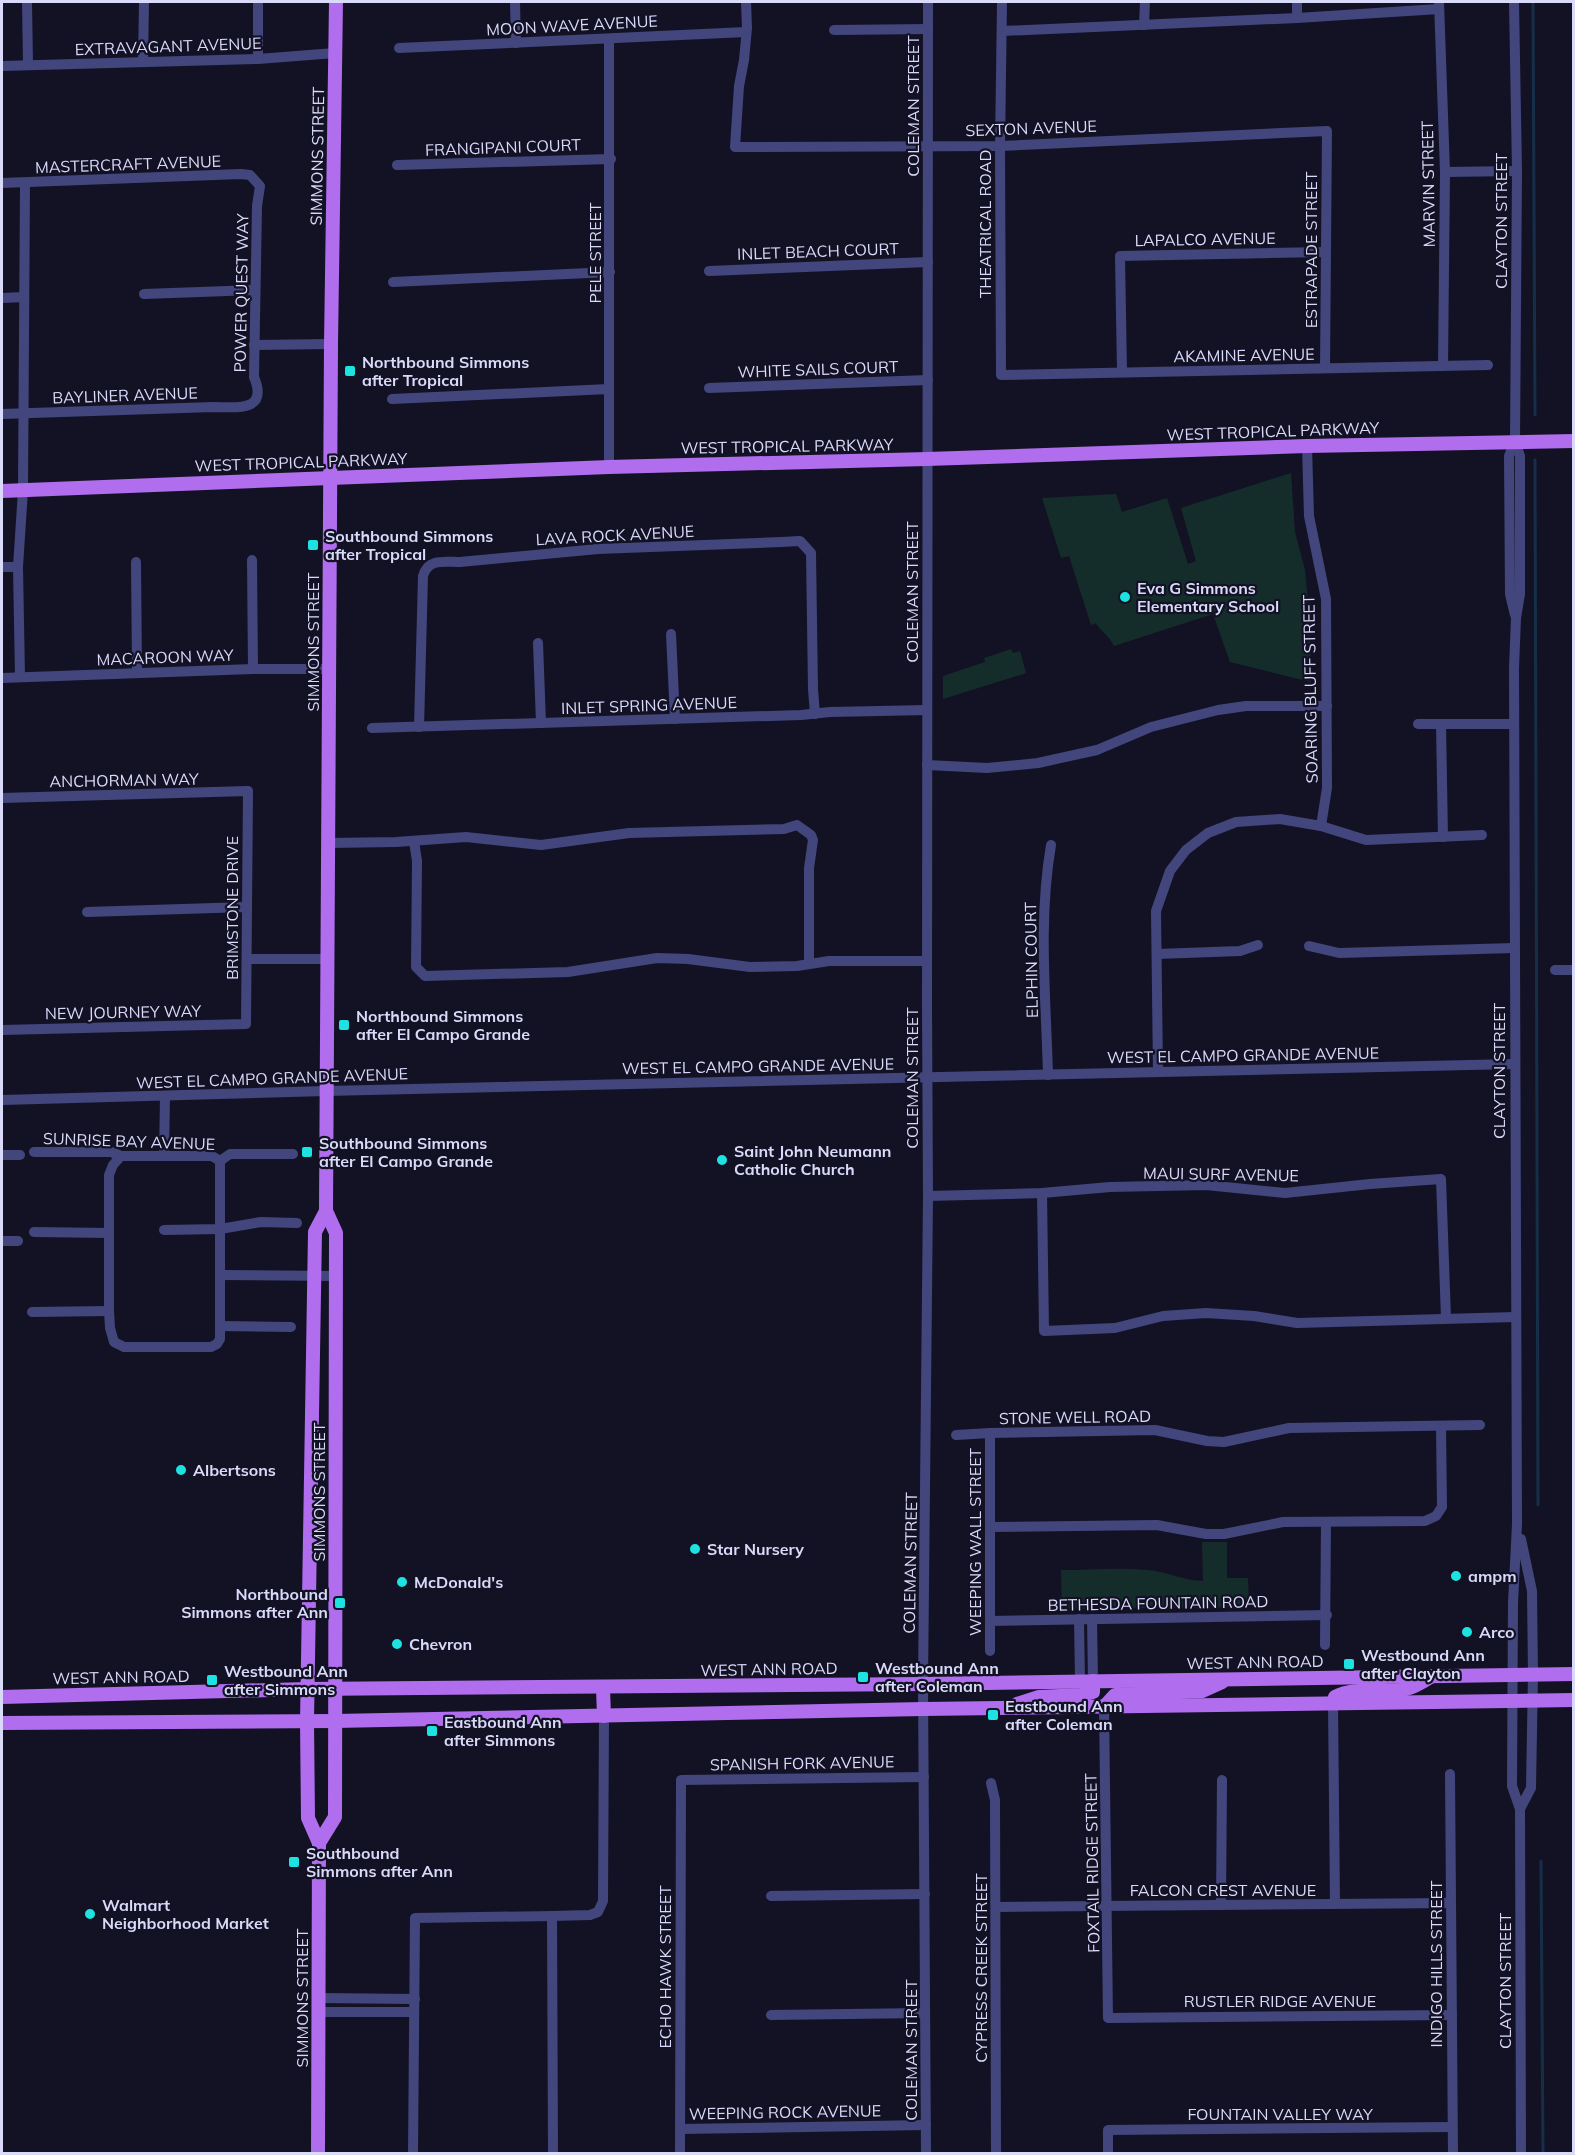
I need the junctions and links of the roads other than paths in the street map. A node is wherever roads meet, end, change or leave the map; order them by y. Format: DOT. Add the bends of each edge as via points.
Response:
graph roads {
  1 [pos="27,2"];
  2 [pos="144,2"];
  3 [pos="258,2"];
  4 [pos="336,2"];
  5 [pos="515,2"];
  6 [pos="746,2"];
  7 [pos="928,2"];
  8 [pos="1002,2"];
  9 [pos="1144,2"];
  10 [pos="1297,2"];
  11 [pos="1514,2"];
  12 [pos="1439,5"];
  13 [pos="1297,18"];
  14 [pos="1144,25"];
  15 [pos="834,30"];
  16 [pos="928,30"];
  17 [pos="1002,31"];
  18 [pos="747,32"];
  19 [pos="609,39"];
  20 [pos="516,43"];
  21 [pos="399,48"];
  22 [pos="335,53"];
  23 [pos="258,59"];
  24 [pos="143,62"];
  25 [pos="28,64"];
  26 [pos="2,66"];
  27 [pos="1327,132"];
  28 [pos="929,145"];
  29 [pos="1000,146"];
  30 [pos="610,159"];
  31 [pos="397,165"];
  32 [pos="1517,171"];
  33 [pos="1445,172"];
  34 [pos="255,179"];
  35 [pos="2,183"];
  36 [pos="25,183"];
  37 [pos="1326,252"];
  38 [pos="928,262"];
  39 [pos="709,271"];
  40 [pos="610,272"];
  41 [pos="393,282"];
  42 [pos="255,290"];
  43 [pos="144,294"];
  44 [pos="24,297"];
  45 [pos="2,298"];
  46 [pos="332,344"];
  47 [pos="255,345"];
  48 [pos="1488,365"];
  49 [pos="1443,366"];
  50 [pos="1325,368"];
  51 [pos="1122,372"];
  52 [pos="1001,375"];
  53 [pos="928,380"];
  54 [pos="709,388"];
  55 [pos="609,389"];
  56 [pos="392,399"];
  57 [pos="249,405"];
  58 [pos="24,413"];
  59 [pos="2,414"];
  60 [pos="1515,441"];
  61 [pos="1574,441"];
  62 [pos="1307,446"];
  63 [pos="927,459"];
  64 [pos="609,467"];
  65 [pos="331,477"];
  66 [pos="2,490"];
  67 [pos="23,490"];
  68 [pos="252,560"];
  69 [pos="136,562"];
  70 [pos="2,567"];
  71 [pos="18,567"];
  72 [pos="671,634"];
  73 [pos="538,643"];
  74 [pos="253,669"];
  75 [pos="330,669"];
  76 [pos="137,674"];
  77 [pos="20,677"];
  78 [pos="2,678"];
  79 [pos="1327,706"];
  80 [pos="927,710"];
  81 [pos="815,714"];
  82 [pos="675,719"];
  83 [pos="541,723"];
  84 [pos="1418,724"];
  85 [pos="1440,724"];
  86 [pos="1514,724"];
  87 [pos="419,727"];
  88 [pos="372,728"];
  89 [pos="927,765"];
  90 [pos="248,791"];
  91 [pos="2,798"];
  92 [pos="1321,826"];
  93 [pos="1482,835"];
  94 [pos="1443,837"];
  95 [pos="414,841"];
  96 [pos="328,843"];
  97 [pos="1051,845"];
  98 [pos="247,907"];
  99 [pos="87,912"];
  100 [pos="1258,945"];
  101 [pos="1309,946"];
  102 [pos="1514,948"];
  103 [pos="1156,954"];
  104 [pos="247,959"];
  105 [pos="327,959"];
  106 [pos="927,961"];
  107 [pos="809,964"];
  108 [pos="1555,970"];
  109 [pos="1574,970"];
  110 [pos="246,1024"];
  111 [pos="2,1030"];
  112 [pos="1514,1064"];
  113 [pos="1158,1072"];
  114 [pos="1048,1075"];
  115 [pos="927,1077"];
  116 [pos="326,1090"];
  117 [pos="165,1096"];
  118 [pos="2,1101"];
  119 [pos="33,1152"];
  120 [pos="293,1154"];
  121 [pos="2,1155"];
  122 [pos="20,1155"];
  123 [pos="121,1156"];
  124 [pos="164,1156"];
  125 [pos="220,1161"];
  126 [pos="1042,1193"];
  127 [pos="928,1196"];
  128 [pos="326,1211"];
  129 [pos="297,1223"];
  130 [pos="220,1229"];
  131 [pos="164,1230"];
  132 [pos="34,1232"];
  133 [pos="109,1233"];
  134 [pos="2,1241"];
  135 [pos="18,1241"];
  136 [pos="221,1275"];
  137 [pos="315,1275"];
  138 [pos="336,1276"];
  139 [pos="109,1311"];
  140 [pos="32,1312"];
  141 [pos="1516,1317"];
  142 [pos="1446,1318"];
  143 [pos="220,1326"];
  144 [pos="291,1327"];
  145 [pos="1480,1425"];
  146 [pos="1441,1426"];
  147 [pos="990,1433"];
  148 [pos="956,1435"];
  149 [pos="1326,1522"];
  150 [pos="1517,1524"];
  151 [pos="990,1527"];
  152 [pos="1514,1591"];
  153 [pos="1532,1591"];
  154 [pos="1327,1616"];
  155 [pos="1079,1619"];
  156 [pos="1092,1619"];
  157 [pos="990,1621"];
  158 [pos="1326,1645"];
  159 [pos="990,1651"];
  160 [pos="1514,1674"];
  161 [pos="1533,1674"];
  162 [pos="1574,1674"];
  163 [pos="1434,1675"];
  164 [pos="1229,1679"];
  165 [pos="1087,1681"];
  166 [pos="923,1684"];
  167 [pos="603,1688"];
  168 [pos="307,1689"];
  169 [pos="335,1689"];
  170 [pos="2,1696"];
  171 [pos="18,1696"];
  172 [pos="1513,1700"];
  173 [pos="1532,1700"];
  174 [pos="1574,1700"];
  175 [pos="1333,1703"];
  176 [pos="1104,1707"];
  177 [pos="1000,1708"];
  178 [pos="923,1709"];
  179 [pos="604,1716"];
  180 [pos="307,1721"];
  181 [pos="335,1721"];
  182 [pos="2,1723"];
  183 [pos="18,1723"];
  184 [pos="1450,1774"];
  185 [pos="924,1777"];
  186 [pos="681,1780"];
  187 [pos="1222,1780"];
  188 [pos="992,1783"];
  189 [pos="1520,1809"];
  190 [pos="319,1843"];
  191 [pos="925,1894"];
  192 [pos="771,1896"];
  193 [pos="1451,1903"];
  194 [pos="1335,1904"];
  195 [pos="1221,1905"];
  196 [pos="1108,1906"];
  197 [pos="996,1907"];
  198 [pos="552,1916"];
  199 [pos="319,1998"];
  200 [pos="415,1999"];
  201 [pos="319,2012"];
  202 [pos="414,2012"];
  203 [pos="926,2013"];
  204 [pos="771,2015"];
  205 [pos="1452,2015"];
  206 [pos="1108,2018"];
  207 [pos="926,2125"];
  208 [pos="1452,2127"];
  209 [pos="680,2129"];
  210 [pos="318,2154"];
  211 [pos="413,2154"];
  212 [pos="553,2154"];
  213 [pos="680,2154"];
  214 [pos="926,2154"];
  215 [pos="996,2154"];
  216 [pos="1108,2154"];
  217 [pos="1453,2154"];
  218 [pos="1521,2154"];
  1 -- 25 [label="street"];
  2 -- 24 [label="street"];
  3 -- 23 [label="street"];
  4 -- 22 [label="main road, SIMMONS STREET"];
  5 -- 20 [label="street"];
  6 -- 18 [label="street"];
  7 -- 16 [label="street, COLEMAN STREET"];
  8 -- 17 [label="street, THEATRICAL ROAD"];
  9 -- 14 [label="street"];
  10 -- 13 [label="street"];
  11 -- 32 [label="street, CLAYTON STREET"];
  12 -- 13 [label="street"];
  12 -- 33 [label="street, MARVIN STREET"];
  13 -- 14 [label="street"];
  14 -- 17 [label="street"];
  15 -- 16 [label="street"];
  16 -- 28 [label="street, COLEMAN STREET"];
  17 -- 29 [label="street, THEATRICAL ROAD"];
  18 -- 19 [label="street, MOON WAVE AVENUE"];
  18 -- 28 [label="street, SEXTON AVENUE" via="735,147"];
  19 -- 20 [label="street, MOON WAVE AVENUE"];
  19 -- 30 [label="street, PELE STREET"];
  20 -- 21 [label="street, MOON WAVE AVENUE"];
  22 -- 23 [label="street, EXTRAVAGANT AVENUE"];
  22 -- 46 [label="main road, SIMMONS STREET"];
  23 -- 24 [label="street, EXTRAVAGANT AVENUE"];
  24 -- 25 [label="street, EXTRAVAGANT AVENUE"];
  25 -- 26 [label="street, EXTRAVAGANT AVENUE"];
  27 -- 29 [label="street, SEXTON AVENUE"];
  27 -- 37 [label="street, ESTRAPADE STREET"];
  28 -- 29 [label="street, SEXTON AVENUE"];
  28 -- 38 [label="street, COLEMAN STREET"];
  29 -- 52 [label="street, THEATRICAL ROAD"];
  30 -- 31 [label="street, FRANGIPANI COURT"];
  30 -- 40 [label="street, PELE STREET"];
  32 -- 33 [label="street"];
  32 -- 60 [label="street, CLAYTON STREET"];
  33 -- 49 [label="street, MARVIN STREET"];
  34 -- 36 [label="street, MASTERCRAFT AVENUE" via="241,174"];
  34 -- 42 [label="street, POWER QUEST WAY" via="260,186"];
  35 -- 36 [label="street, MASTERCRAFT AVENUE"];
  36 -- 44 [label="street"];
  37 -- 50 [label="street, ESTRAPADE STREET"];
  37 -- 51 [label="street, LAPALCO AVENUE" via="1120,256"];
  38 -- 39 [label="street, INLET BEACH COURT"];
  38 -- 53 [label="street, COLEMAN STREET"];
  40 -- 41 [label="street"];
  40 -- 55 [label="street, PELE STREET"];
  42 -- 43 [label="street"];
  42 -- 47 [label="street, POWER QUEST WAY"];
  44 -- 45 [label="street"];
  44 -- 58 [label="street"];
  46 -- 47 [label="street"];
  46 -- 65 [label="main road, SIMMONS STREET"];
  47 -- 57 [label="street, POWER QUEST WAY" via="254,377 259,389"];
  48 -- 49 [label="street, AKAMINE AVENUE"];
  49 -- 50 [label="street, AKAMINE AVENUE"];
  50 -- 51 [label="street, AKAMINE AVENUE"];
  51 -- 52 [label="street, AKAMINE AVENUE"];
  53 -- 54 [label="street, WHITE SAILS COURT"];
  53 -- 63 [label="street, COLEMAN STREET"];
  55 -- 56 [label="street"];
  55 -- 64 [label="street, PELE STREET"];
  57 -- 58 [label="street, BAYLINER AVENUE" via="235,409"];
  58 -- 59 [label="street, BAYLINER AVENUE"];
  58 -- 67 [label="street"];
  60 -- 61 [label="main road, WEST TROPICAL PARKWAY"];
  60 -- 62 [label="main road, WEST TROPICAL PARKWAY"];
  60 -- 86 [label="street, CLAYTON STREET" via="1520,456 1520,594 1515,618"];
  62 -- 63 [label="main road, WEST TROPICAL PARKWAY"];
  62 -- 79 [label="street, SOARING BLUFF STREET" via="1310,516 1326,599"];
  63 -- 64 [label="main road, WEST TROPICAL PARKWAY"];
  63 -- 80 [label="street, COLEMAN STREET"];
  64 -- 65 [label="main road, WEST TROPICAL PARKWAY"];
  65 -- 67 [label="main road, WEST TROPICAL PARKWAY"];
  65 -- 75 [label="main road, SIMMONS STREET"];
  66 -- 67 [label="main road, WEST TROPICAL PARKWAY"];
  67 -- 71 [label="street"];
  68 -- 74 [label="street"];
  69 -- 76 [label="street"];
  70 -- 71 [label="street"];
  71 -- 77 [label="street"];
  72 -- 82 [label="street"];
  73 -- 83 [label="street"];
  74 -- 75 [label="street, MACAROON WAY"];
  74 -- 76 [label="street, MACAROON WAY"];
  75 -- 96 [label="main road, SIMMONS STREET"];
  76 -- 77 [label="street, MACAROON WAY"];
  77 -- 78 [label="street, MACAROON WAY"];
  79 -- 89 [label="street" via="1218,710 1158,725 1097,750 1038,763 987,768"];
  79 -- 92 [label="street, SOARING BLUFF STREET" via="1327,788"];
  80 -- 81 [label="street, INLET SPRING AVENUE"];
  80 -- 89 [label="street, COLEMAN STREET"];
  81 -- 82 [label="street, INLET SPRING AVENUE"];
  81 -- 87 [label="street, LAVA ROCK AVENUE" via="811,553 800,541 791,540 598,549 438,562 425,569 423,576"];
  82 -- 83 [label="street, INLET SPRING AVENUE"];
  83 -- 87 [label="street, INLET SPRING AVENUE"];
  84 -- 85 [label="street"];
  85 -- 86 [label="street"];
  85 -- 94 [label="street"];
  86 -- 102 [label="street, CLAYTON STREET"];
  87 -- 88 [label="street, INLET SPRING AVENUE"];
  89 -- 106 [label="street, COLEMAN STREET"];
  90 -- 91 [label="street, ANCHORMAN WAY"];
  90 -- 98 [label="street, BRIMSTONE DRIVE"];
  92 -- 94 [label="street" via="1366,840"];
  92 -- 103 [label="street" via="1280,819 1236,822 1208,833 1186,850 1170,871 1156,911"];
  93 -- 94 [label="street"];
  95 -- 96 [label="street"];
  95 -- 107 [label="street" via="416,967 425,976 568,972 657,958 750,967"];
  95 -- 107 [label="street" via="466,837 541,845 629,833 784,829 797,825 813,840 809,868"];
  96 -- 105 [label="main road, SIMMONS STREET"];
  97 -- 114 [label="street, ELPHIN COURT" via="1044,909"];
  98 -- 99 [label="street"];
  98 -- 104 [label="street, BRIMSTONE DRIVE"];
  100 -- 103 [label="street" via="1240,951"];
  101 -- 102 [label="street" via="1339,953"];
  102 -- 112 [label="street, CLAYTON STREET"];
  103 -- 113 [label="street"];
  104 -- 105 [label="street"];
  104 -- 110 [label="street, BRIMSTONE DRIVE"];
  105 -- 116 [label="main road, SIMMONS STREET"];
  106 -- 107 [label="street"];
  106 -- 115 [label="street, COLEMAN STREET"];
  108 -- 109 [label="street"];
  110 -- 111 [label="street, NEW JOURNEY WAY"];
  112 -- 113 [label="street, WEST EL CAMPO GRANDE AVENUE"];
  112 -- 141 [label="street, CLAYTON STREET"];
  113 -- 114 [label="street, WEST EL CAMPO GRANDE AVENUE"];
  114 -- 115 [label="street, WEST EL CAMPO GRANDE AVENUE"];
  115 -- 116 [label="street, WEST EL CAMPO GRANDE AVENUE"];
  115 -- 127 [label="street, COLEMAN STREET"];
  116 -- 117 [label="street, WEST EL CAMPO GRANDE AVENUE"];
  116 -- 128 [label="main road, SIMMONS STREET"];
  117 -- 118 [label="street, WEST EL CAMPO GRANDE AVENUE"];
  117 -- 124 [label="street"];
  119 -- 123 [label="street, SUNRISE BAY AVENUE" via="111,1152"];
  120 -- 125 [label="street, SUNRISE BAY AVENUE" via="231,1154"];
  121 -- 122 [label="street"];
  123 -- 124 [label="street, SUNRISE BAY AVENUE"];
  123 -- 133 [label="street" via="109,1175"];
  124 -- 125 [label="street, SUNRISE BAY AVENUE" via="212,1156"];
  125 -- 130 [label="street"];
  126 -- 127 [label="street, MAUI SURF AVENUE"];
  126 -- 142 [label="street, MAUI SURF AVENUE" via="1206,1185 1285,1193 1441,1179"];
  126 -- 142 [label="street" via="1044,1331 1115,1328 1163,1316 1206,1313 1297,1323"];
  127 -- 166 [label="street, COLEMAN STREET"];
  128 -- 137 [label="main road, SIMMONS STREET" via="315,1232"];
  128 -- 138 [label="main road, SIMMONS STREET" via="336,1233"];
  129 -- 130 [label="street" via="261,1222"];
  130 -- 131 [label="street"];
  130 -- 136 [label="street"];
  132 -- 133 [label="street"];
  133 -- 139 [label="street"];
  134 -- 135 [label="street"];
  136 -- 137 [label="street"];
  136 -- 143 [label="street"];
  137 -- 138 [label="street"];
  137 -- 168 [label="main road, SIMMONS STREET"];
  138 -- 169 [label="main road, SIMMONS STREET"];
  139 -- 140 [label="street"];
  139 -- 143 [label="street" via="114,1342 124,1347 211,1347 220,1340"];
  141 -- 142 [label="street"];
  141 -- 150 [label="street, CLAYTON STREET"];
  143 -- 144 [label="street"];
  145 -- 146 [label="street, STONE WELL ROAD"];
  146 -- 147 [label="street, STONE WELL ROAD" via="1289,1428 1224,1442 1155,1430"];
  146 -- 149 [label="street" via="1442,1507 1436,1516 1425,1521"];
  147 -- 148 [label="street, STONE WELL ROAD"];
  147 -- 151 [label="street, WEEPING WALL STREET"];
  149 -- 151 [label="street" via="1283,1522 1224,1534 1157,1525"];
  149 -- 154 [label="street"];
  150 -- 152 [label="street, CLAYTON STREET"];
  150 -- 153 [label="street, CLAYTON STREET"];
  151 -- 157 [label="street, WEEPING WALL STREET"];
  152 -- 153 [label="street"];
  152 -- 160 [label="street, CLAYTON STREET"];
  153 -- 161 [label="street, CLAYTON STREET"];
  154 -- 156 [label="street, BETHESDA FOUNTAIN ROAD"];
  154 -- 158 [label="street"];
  155 -- 156 [label="street, BETHESDA FOUNTAIN ROAD"];
  155 -- 157 [label="street, BETHESDA FOUNTAIN ROAD"];
  155 -- 165 [label="street"];
  156 -- 165 [label="street"];
  157 -- 159 [label="street, WEEPING WALL STREET"];
  160 -- 161 [label="main road, WEST ANN ROAD"];
  160 -- 163 [label="main road, WEST ANN ROAD"];
  160 -- 172 [label="street, CLAYTON STREET"];
  161 -- 162 [label="main road, WEST ANN ROAD"];
  161 -- 173 [label="street, CLAYTON STREET"];
  163 -- 164 [label="main road, WEST ANN ROAD"];
  163 -- 175 [label="main road" via="1408,1689 1357,1691 1341,1694"];
  164 -- 165 [label="main road, WEST ANN ROAD"];
  164 -- 176 [label="main road" via="1202,1691 1115,1695"];
  165 -- 166 [label="main road, WEST ANN ROAD"];
  165 -- 177 [label="main road" via="1093,1692 1039,1697"];
  166 -- 167 [label="main road, WEST ANN ROAD"];
  166 -- 178 [label="street, COLEMAN STREET"];
  167 -- 169 [label="main road, WEST ANN ROAD"];
  167 -- 179 [label="main road"];
  168 -- 169 [label="main road, WEST ANN ROAD"];
  168 -- 171 [label="main road, WEST ANN ROAD"];
  168 -- 180 [label="main road, SIMMONS STREET"];
  169 -- 181 [label="main road, SIMMONS STREET"];
  170 -- 171 [label="main road, WEST ANN ROAD"];
  171 -- 183 [label="main road"];
  172 -- 173 [label="main road"];
  172 -- 175 [label="main road"];
  172 -- 189 [label="street, CLAYTON STREET" via="1512,1786"];
  173 -- 174 [label="main road"];
  173 -- 189 [label="street, CLAYTON STREET" via="1531,1788"];
  175 -- 176 [label="main road"];
  175 -- 194 [label="street"];
  176 -- 177 [label="main road"];
  176 -- 196 [label="street, FOXTAIL RIDGE STREET"];
  177 -- 178 [label="main road"];
  178 -- 179 [label="main road"];
  178 -- 185 [label="street, COLEMAN STREET"];
  179 -- 181 [label="main road"];
  179 -- 198 [label="street" via="603,1901 598,1912 590,1915"];
  180 -- 181 [label="main road"];
  180 -- 183 [label="main road"];
  180 -- 190 [label="main road, SIMMONS STREET" via="308,1818"];
  181 -- 190 [label="main road, SIMMONS STREET" via="335,1816"];
  182 -- 183 [label="main road"];
  184 -- 193 [label="street, INDIGO HILLS STREET"];
  185 -- 186 [label="street, SPANISH FORK AVENUE"];
  185 -- 191 [label="street, COLEMAN STREET"];
  186 -- 209 [label="street, ECHO HAWK STREET"];
  187 -- 195 [label="street"];
  188 -- 197 [label="street, CYPRESS CREEK STREET"];
  189 -- 218 [label="street, CLAYTON STREET"];
  190 -- 199 [label="main road, SIMMONS STREET"];
  191 -- 192 [label="street"];
  191 -- 203 [label="street, COLEMAN STREET"];
  193 -- 194 [label="street, FALCON CREST AVENUE"];
  193 -- 205 [label="street, INDIGO HILLS STREET"];
  194 -- 195 [label="street, FALCON CREST AVENUE"];
  195 -- 196 [label="street, FALCON CREST AVENUE"];
  196 -- 197 [label="street, FALCON CREST AVENUE"];
  196 -- 206 [label="street, FOXTAIL RIDGE STREET"];
  197 -- 215 [label="street, CYPRESS CREEK STREET"];
  198 -- 200 [label="street" via="415,1918"];
  198 -- 212 [label="street"];
  199 -- 200 [label="street"];
  199 -- 201 [label="main road, SIMMONS STREET"];
  200 -- 202 [label="street"];
  201 -- 202 [label="street"];
  201 -- 210 [label="main road, SIMMONS STREET"];
  202 -- 211 [label="street"];
  203 -- 204 [label="street"];
  203 -- 207 [label="street, COLEMAN STREET"];
  205 -- 206 [label="street, RUSTLER RIDGE AVENUE"];
  205 -- 208 [label="street, INDIGO HILLS STREET"];
  207 -- 209 [label="street, WEEPING ROCK AVENUE"];
  207 -- 214 [label="street, COLEMAN STREET"];
  208 -- 216 [label="street, FOUNTAIN VALLEY WAY" via="1108,2130"];
  208 -- 217 [label="street, INDIGO HILLS STREET"];
  209 -- 213 [label="street, ECHO HAWK STREET"];
}
